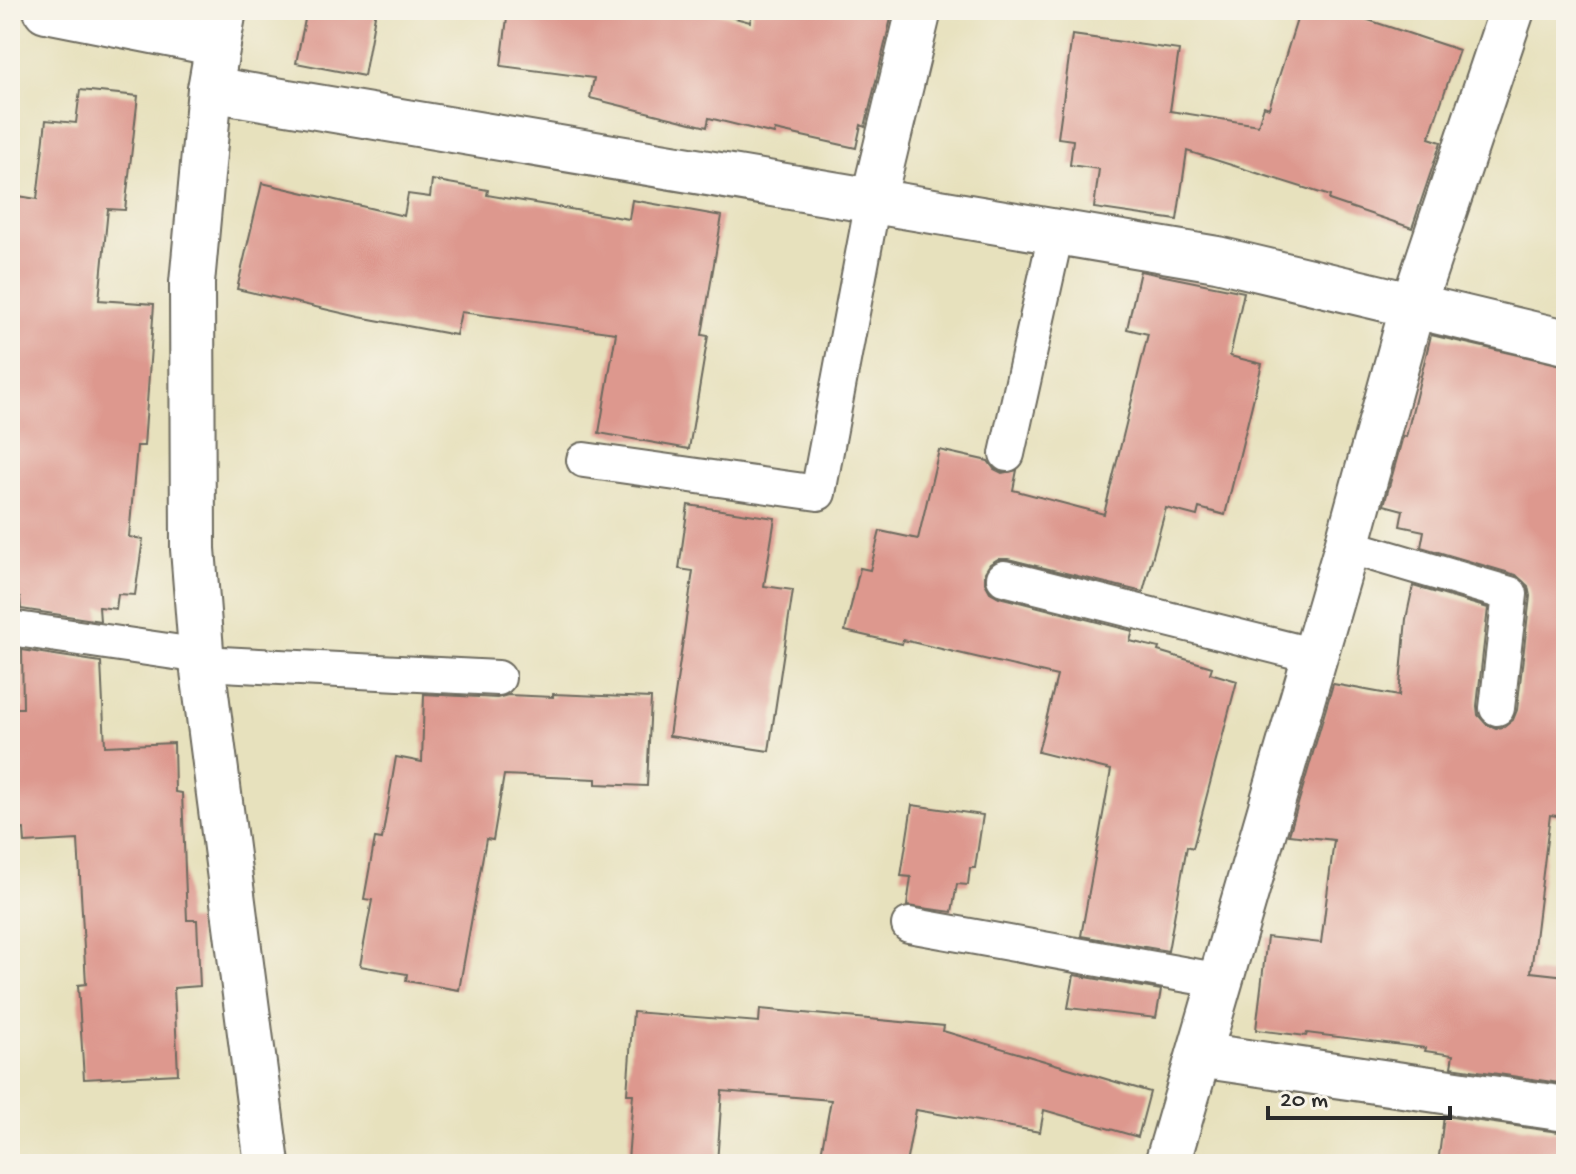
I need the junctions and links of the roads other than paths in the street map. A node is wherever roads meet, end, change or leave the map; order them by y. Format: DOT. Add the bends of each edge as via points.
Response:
graph roads {
  1 [pos="46,10"];
  2 [pos="919,10"];
  3 [pos="1512,10"];
  4 [pos="221,27"];
  5 [pos="210,89"];
  6 [pos="873,201"];
  7 [pos="1056,233"];
  8 [pos="1413,305"];
  9 [pos="1566,342"];
  10 [pos="1007,454"];
  11 [pos="584,460"];
  12 [pos="1347,546"];
  13 [pos="1004,578"];
  14 [pos="10,628"];
  15 [pos="1315,656"];
  16 [pos="202,659"];
  17 [pos="498,678"];
  18 [pos="1497,708"];
  19 [pos="909,925"];
  20 [pos="1221,981"];
  21 [pos="1199,1055"];
  22 [pos="1566,1109"];
  23 [pos="267,1164"];
  24 [pos="1167,1164"];
  1 -- 4 [label="street"];
  2 -- 6 [label="street"];
  3 -- 8 [label="street"];
  4 -- 5 [label="street"];
  5 -- 6 [label="street"];
  5 -- 16 [label="street" via="192,283 193,549"];
  6 -- 7 [label="street"];
  6 -- 11 [label="lane" via="818,493"];
  7 -- 8 [label="street" via="1217,259"];
  7 -- 10 [label="lane"];
  8 -- 9 [label="street"];
  8 -- 12 [label="street"];
  12 -- 15 [label="street"];
  12 -- 18 [label="lane" via="1510,594"];
  13 -- 15 [label="lane"];
  14 -- 16 [label="lane"];
  15 -- 20 [label="street"];
  16 -- 17 [label="lane"];
  16 -- 23 [label="street"];
  19 -- 20 [label="lane"];
  20 -- 21 [label="street"];
  21 -- 22 [label="street"];
  21 -- 24 [label="street"];
}
